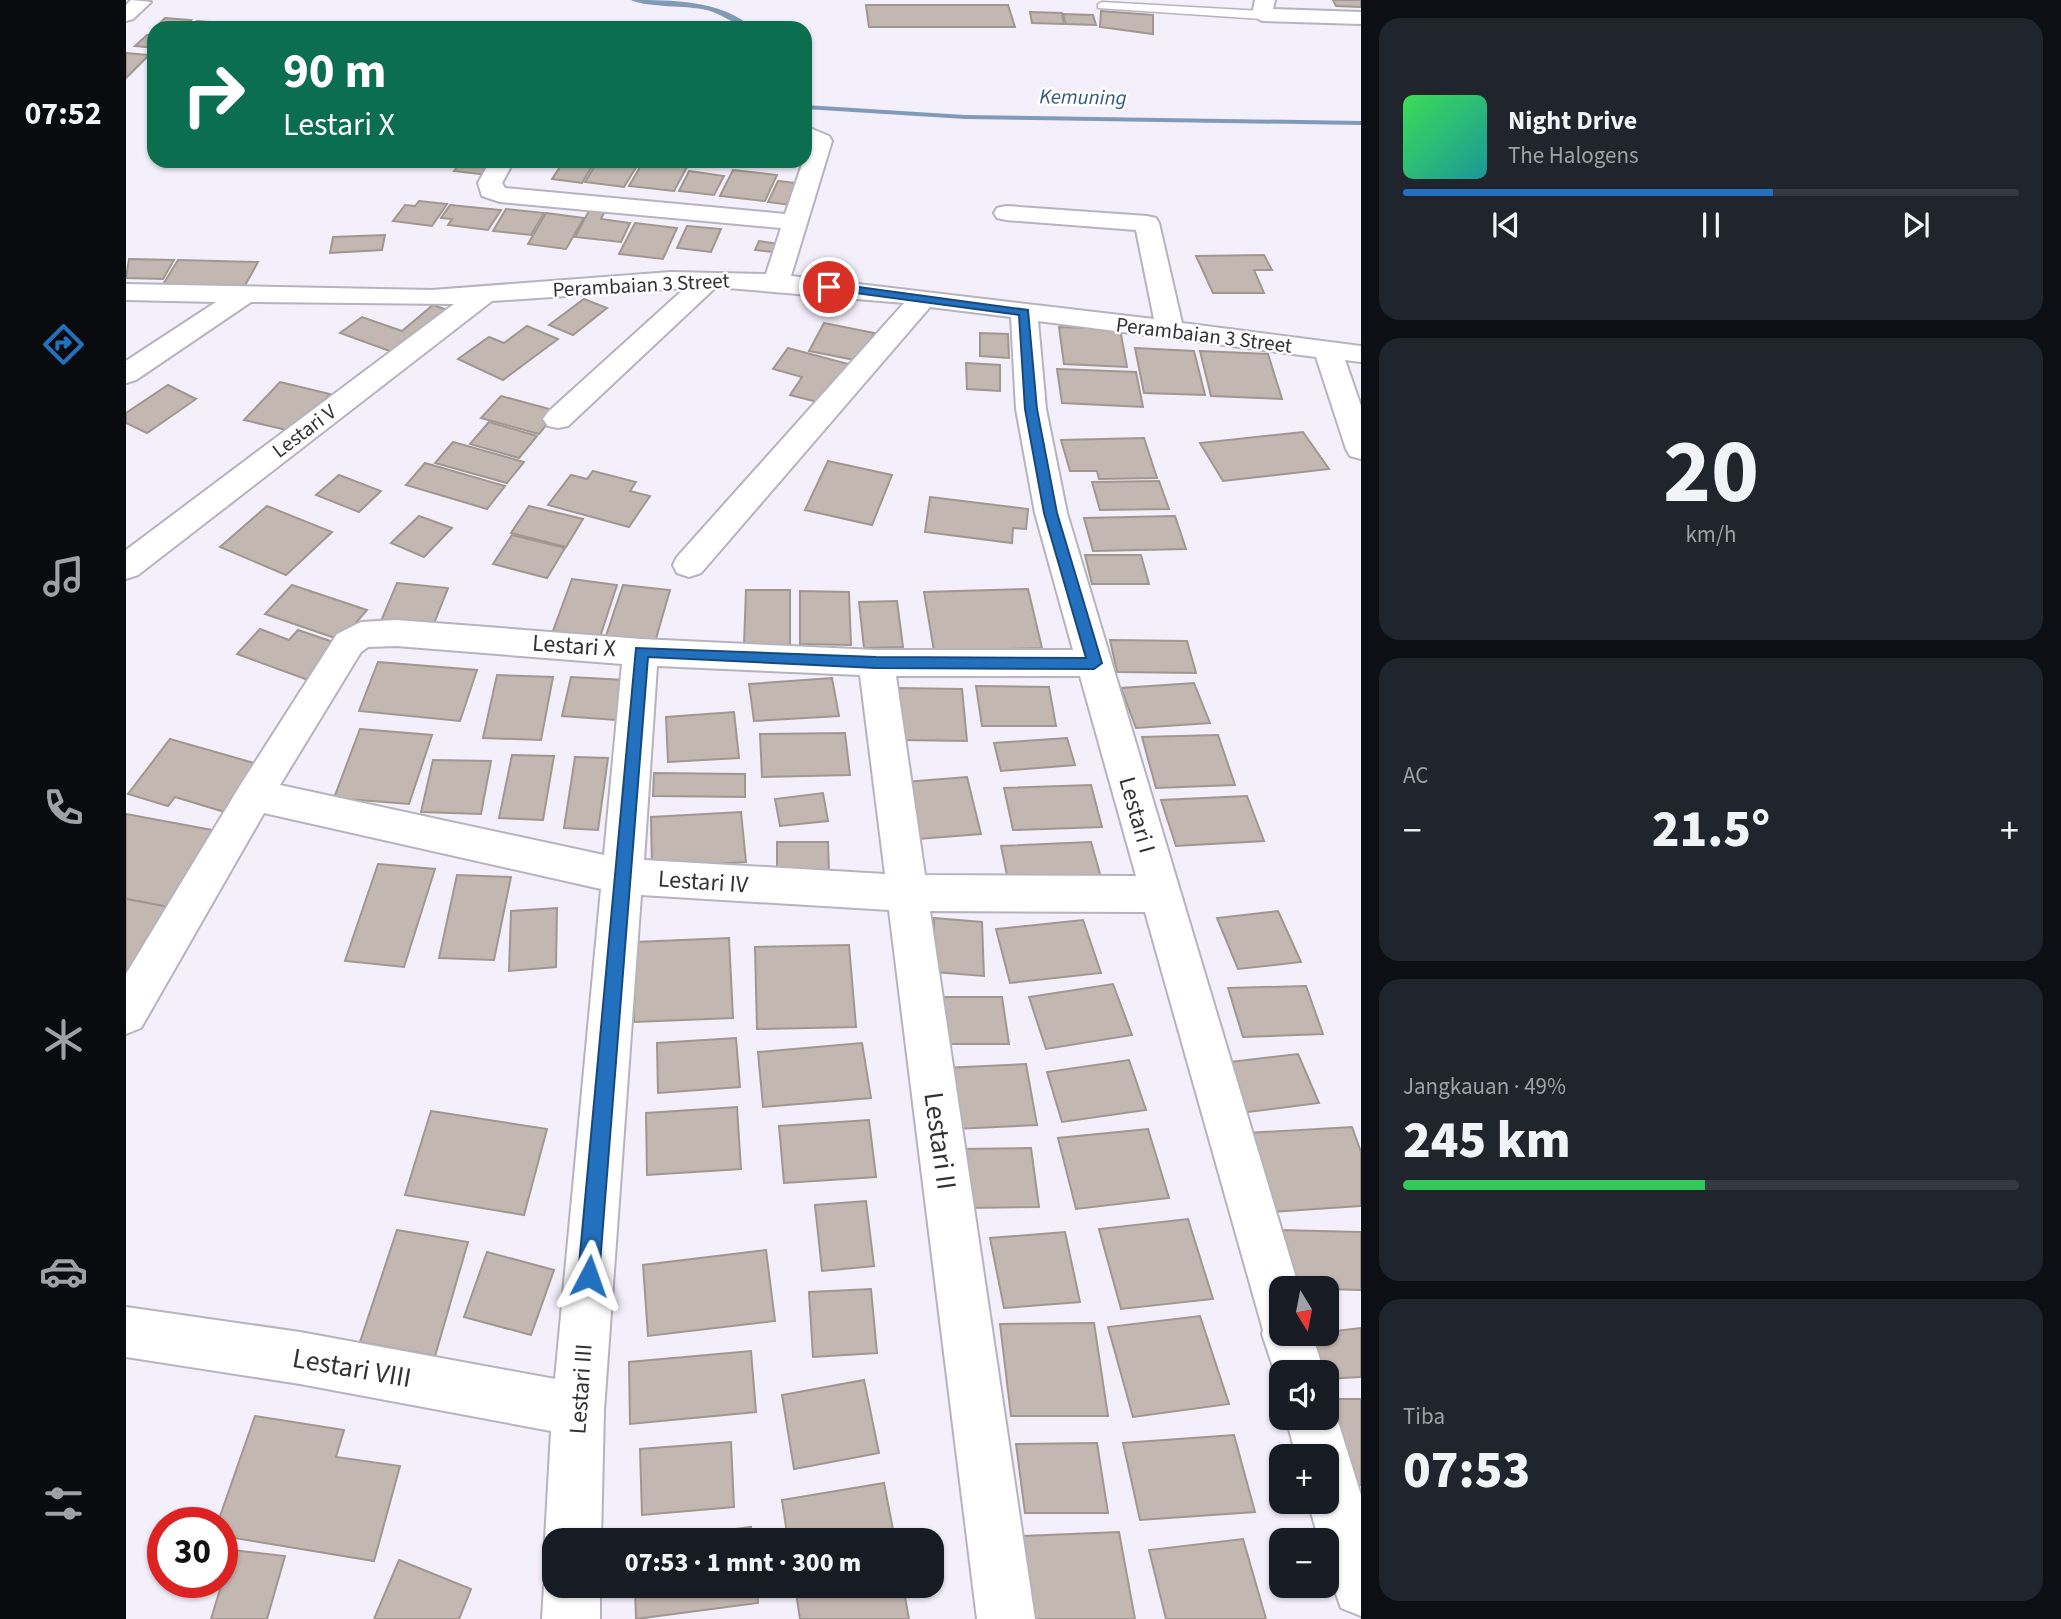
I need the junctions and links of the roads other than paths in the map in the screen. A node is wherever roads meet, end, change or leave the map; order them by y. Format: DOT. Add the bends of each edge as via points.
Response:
graph roads {
  1 [pos="126,0"];
  2 [pos="1102,6"];
  3 [pos="1264,7"];
  4 [pos="126,15"];
  5 [pos="1361,18"];
  6 [pos="812,136"];
  7 [pos="498,168"];
  8 [pos="1006,213"];
  9 [pos="795,222"];
  10 [pos="710,279"];
  11 [pos="776,282"];
  12 [pos="126,292"];
  13 [pos="243,296"];
  14 [pos="482,296"];
  15 [pos="923,298"];
  16 [pos="1024,312"];
  17 [pos="1170,330"];
  18 [pos="1328,351"];
  19 [pos="1361,354"];
  20 [pos="126,374"];
  21 [pos="558,419"];
  22 [pos="1361,449"];
  23 [pos="689,565"];
  24 [pos="126,567"];
  25 [pos="641,652"];
  26 [pos="876,663"];
  27 [pos="1094,663"];
  28 [pos="254,795"];
  29 [pos="620,876"];
  30 [pos="905,894"];
  31 [pos="1160,894"];
  32 [pos="126,1014"];
  33 [pos="1271,1276"];
  34 [pos="126,1332"];
  35 [pos="578,1410"];
  36 [pos="1339,1513"];
  37 [pos="573,1528"];
  38 [pos="1361,1588"];
  39 [pos="571,1598"];
  40 [pos="570,1619"];
  41 [pos="1006,1619"];
  1 -- 4 [label="street" via="141,2"];
  2 -- 3 [label="lane"];
  3 -- 5 [label="street"];
  6 -- 9 [label="street" via="821,141"];
  7 -- 9 [label="street" via="489,183 491,191 500,195"];
  8 -- 17 [label="street" via="1147,223"];
  9 -- 11 [label="street"];
  10 -- 11 [label="street, Perambaian 3 Street"];
  10 -- 14 [label="street, Perambaian 3 Street"];
  10 -- 21 [label="street"];
  11 -- 15 [label="street, Perambaian 3 Street"];
  12 -- 13 [label="street, Perambaian 3 Street"];
  13 -- 14 [label="street, Perambaian 3 Street"];
  13 -- 20 [label="street"];
  14 -- 24 [label="street, Lestari V"];
  15 -- 16 [label="street, Perambaian 3 Street"];
  15 -- 23 [label="street"];
  16 -- 17 [label="street, Perambaian 3 Street"];
  16 -- 27 [label="street, Lestari I" via="1031,409 1048,500"];
  17 -- 18 [label="street, Perambaian 3 Street"];
  18 -- 19 [label="street, Perambaian 3 Street"];
  18 -- 22 [label="street"];
  25 -- 26 [label="street, Lestari X"];
  25 -- 28 [label="street, Lestari X" via="396,633 361,635 349,643"];
  25 -- 29 [label="street, Lestari III"];
  26 -- 27 [label="street, Lestari X"];
  26 -- 30 [label="street, Lestari II"];
  27 -- 31 [label="street, Lestari I"];
  28 -- 29 [label="street, Lestari IV"];
  28 -- 32 [label="street"];
  29 -- 30 [label="street, Lestari IV"];
  29 -- 35 [label="street, Lestari III"];
  30 -- 31 [label="street, Lestari IV"];
  30 -- 41 [label="street, Lestari II"];
  31 -- 33 [label="street, Lestari I"];
  34 -- 35 [label="street, Lestari VIII" via="300,1358"];
  35 -- 37 [label="street, Lestari III"];
  36 -- 38 [label="street"];
  39 -- 40 [label="street"];
}
